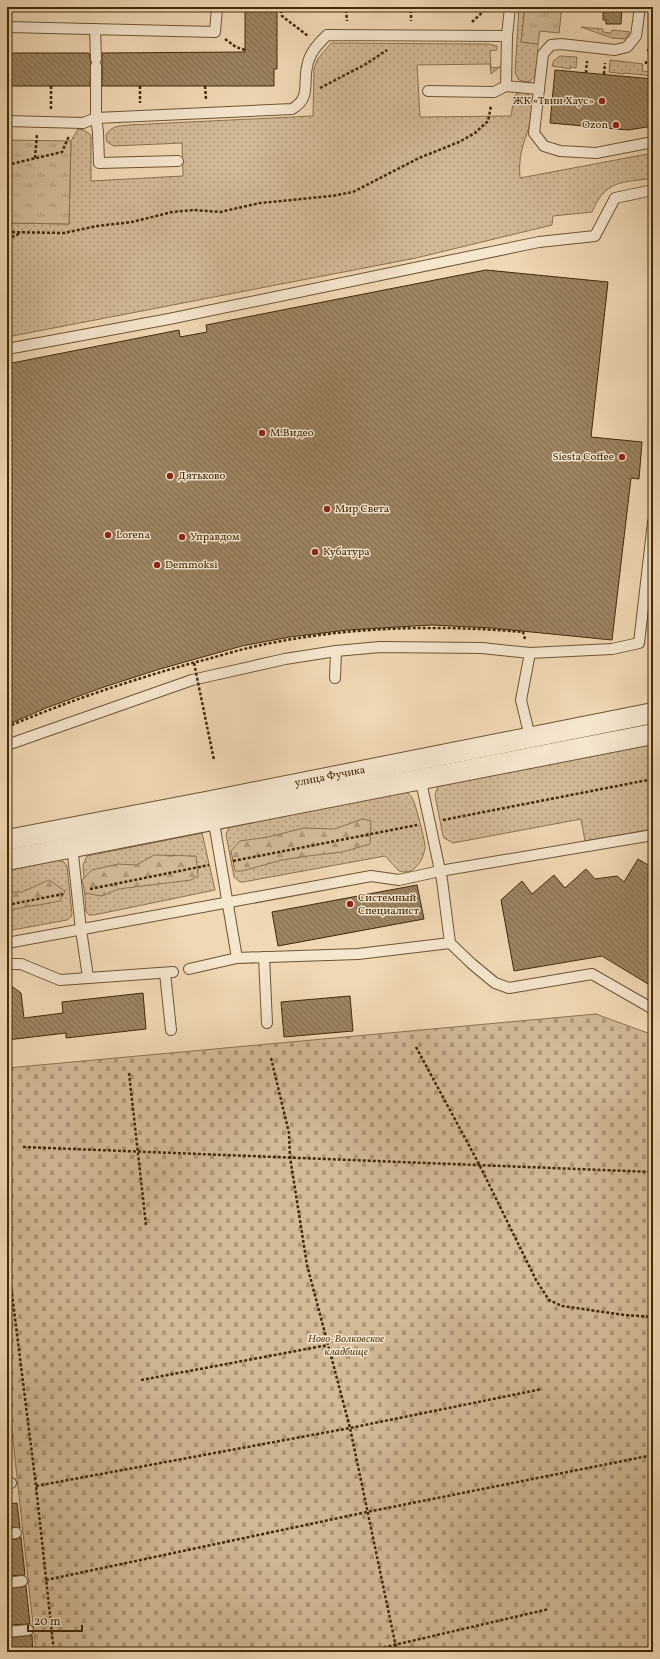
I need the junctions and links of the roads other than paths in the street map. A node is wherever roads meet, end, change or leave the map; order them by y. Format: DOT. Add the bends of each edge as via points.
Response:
graph roads {
  1 [pos="217,7"];
  2 [pos="510,7"];
  3 [pos="640,7"];
  4 [pos="7,27"];
  5 [pos="96,29"];
  6 [pos="507,36"];
  7 [pos="506,86"];
  8 [pos="539,89"];
  9 [pos="428,91"];
  10 [pos="96,118"];
  11 [pos="7,121"];
  12 [pos="653,142"];
  13 [pos="178,162"];
  14 [pos="653,190"];
  15 [pos="7,349"];
  16 [pos="653,522"];
  17 [pos="336,651"];
  18 [pos="530,653"];
  19 [pos="335,678"];
  20 [pos="653,713"];
  21 [pos="653,734"];
  22 [pos="530,737"];
  23 [pos="7,746"];
  24 [pos="416,760"];
  25 [pos="420,780"];
  26 [pos="212,810"];
  27 [pos="68,828"];
  28 [pos="653,835"];
  29 [pos="7,840"];
  30 [pos="72,847"];
  31 [pos="7,860"];
  32 [pos="440,872"];
  33 [pos="227,902"];
  34 [pos="81,930"];
  35 [pos="7,943"];
  36 [pos="450,943"];
  37 [pos="264,957"];
  38 [pos="237,958"];
  39 [pos="7,964"];
  40 [pos="189,969"];
  41 [pos="88,977"];
  42 [pos="653,1009"];
  43 [pos="267,1023"];
  44 [pos="171,1030"];
  45 [pos="22,1581"];
  46 [pos="7,1583"];
  47 [pos="28,1630"];
  48 [pos="7,1632"];
  1 -- 5 [label="lane" via="215,32"];
  2 -- 6 [label="lane"];
  3 -- 8 [label="lane" via="636,36 627,47 615,50 551,45 543,54"];
  4 -- 5 [label="lane"];
  5 -- 10 [label="lane"];
  6 -- 7 [label="lane"];
  6 -- 10 [label="lane" via="327,35 313,50 307,66 304,98 300,105 292,109"];
  7 -- 8 [label="lane"];
  7 -- 9 [label="lane" via="494,92"];
  8 -- 12 [label="lane" via="534,133 544,146 560,151 596,154"];
  10 -- 11 [label="lane" via="83,123"];
  10 -- 13 [label="lane" via="99,163"];
  14 -- 15 [label="lane" via="615,198 595,236 539,242 169,319"];
  16 -- 18 [label="lane" via="639,643 612,649"];
  17 -- 18 [label="lane" via="423,647 482,648"];
  17 -- 19 [label="lane"];
  17 -- 23 [label="lane" via="285,659 192,680"];
  18 -- 22 [label="lane" via="521,700"];
  20 -- 22 [label="street, улица Фучика"];
  21 -- 25 [label="street, улица Фучика"];
  22 -- 24 [label="street, улица Фучика"];
  24 -- 25 [label="lane"];
  24 -- 26 [label="street, улица Фучика"];
  25 -- 26 [label="street, улица Фучика"];
  25 -- 32 [label="lane"];
  26 -- 27 [label="street, улица Фучика"];
  26 -- 30 [label="street, улица Фучика"];
  26 -- 33 [label="lane"];
  27 -- 29 [label="street, улица Фучика"];
  27 -- 30 [label="lane"];
  28 -- 32 [label="lane"];
  30 -- 31 [label="street, улица Фучика"];
  30 -- 34 [label="lane"];
  32 -- 33 [label="lane" via="399,880 371,876"];
  32 -- 36 [label="lane"];
  33 -- 34 [label="lane"];
  33 -- 38 [label="lane"];
  34 -- 35 [label="lane"];
  34 -- 41 [label="lane"];
  36 -- 37 [label="lane" via="358,954"];
  36 -- 42 [label="lane" via="495,983 509,988 592,974"];
  37 -- 38 [label="lane"];
  37 -- 43 [label="lane"];
  38 -- 40 [label="lane"];
  39 -- 41 [label="lane" via="21,964 60,980"];
  41 -- 44 [label="lane" via="169,972"];
  45 -- 46 [label="lane"];
  47 -- 48 [label="lane"];
}
